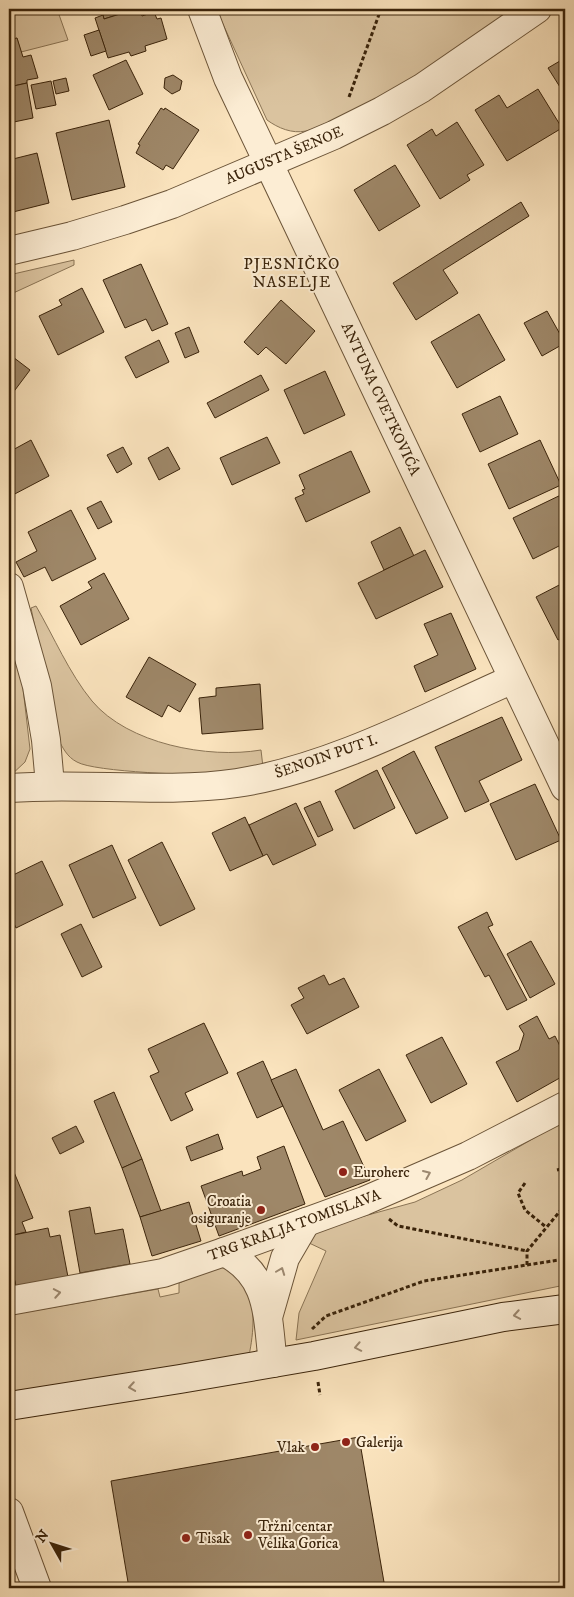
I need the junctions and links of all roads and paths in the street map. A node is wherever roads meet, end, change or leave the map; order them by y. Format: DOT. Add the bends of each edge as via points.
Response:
graph roads {
  1 [pos="202,9"];
  2 [pos="381,9"];
  3 [pos="537,9"];
  4 [pos="334,135"];
  5 [pos="268,162"];
  6 [pos="9,251"];
  7 [pos="9,587"];
  8 [pos="513,679"];
  9 [pos="50,785"];
  10 [pos="565,787"];
  11 [pos="9,788"];
  12 [pos="565,1106"];
  13 [pos="565,1168"];
  14 [pos="556,1170"];
  15 [pos="525,1183"];
  16 [pos="364,1201"];
  17 [pos="565,1205"];
  18 [pos="306,1222"];
  19 [pos="546,1227"];
  20 [pos="527,1250"];
  21 [pos="224,1252"];
  22 [pos="565,1259"];
  23 [pos="527,1265"];
  24 [pos="9,1301"];
  25 [pos="565,1310"];
  26 [pos="268,1318"];
  27 [pos="314,1356"];
  28 [pos="273,1363"];
  29 [pos="320,1395"];
  30 [pos="9,1406"];
  31 [pos="9,1512"];
  32 [pos="37,1588"];
  1 -- 5 [label="street, ANTUNA CVETKOVIĆA" via="228,78"];
  2 -- 4 [label="path"];
  3 -- 4 [label="street, AUGUSTA ŠENOE" via="422,88"];
  4 -- 5 [label="street, AUGUSTA ŠENOE"];
  5 -- 6 [label="street, AUGUSTA ŠENOE" via="172,204 72,236"];
  5 -- 8 [label="street, ANTUNA CVETKOVIĆA"];
  7 -- 9 [label="street" via="37,686"];
  8 -- 9 [label="street, ŠENOIN PUT I." via="351,751 276,775 199,786"];
  8 -- 10 [label="street, ANTUNA CVETKOVIĆA"];
  9 -- 11 [label="street, ŠENOIN PUT I."];
  16 -- 12 [label="street, TRG KRALJA TOMISLAVA, one-way" via="468,1156"];
  13 -- 14 [label="path"];
  15 -- 19 [label="path" via="518,1193 525,1210"];
  16 -- 18 [label="street, TRG KRALJA TOMISLAVA"];
  16 -- 20 [label="path" via="398,1226"];
  17 -- 19 [label="path"];
  18 -- 21 [label="street, TRG KRALJA TOMISLAVA"];
  26 -- 18 [label="street, one-way" via="282,1267"];
  19 -- 20 [label="path"];
  20 -- 23 [label="path"];
  24 -- 21 [label="street, TRG KRALJA TOMISLAVA, one-way" via="163,1273"];
  21 -- 26 [label="street" via="239,1260 254,1275 260,1284"];
  22 -- 23 [label="path"];
  23 -- 27 [label="path" via="424,1281 326,1316 312,1328"];
  25 -- 27 [label="street, one-way" via="503,1317"];
  26 -- 28 [label="street"];
  27 -- 28 [label="street"];
  27 -- 29 [label="path"];
  28 -- 30 [label="street, one-way"];
  31 -- 32 [label="street"];
}
